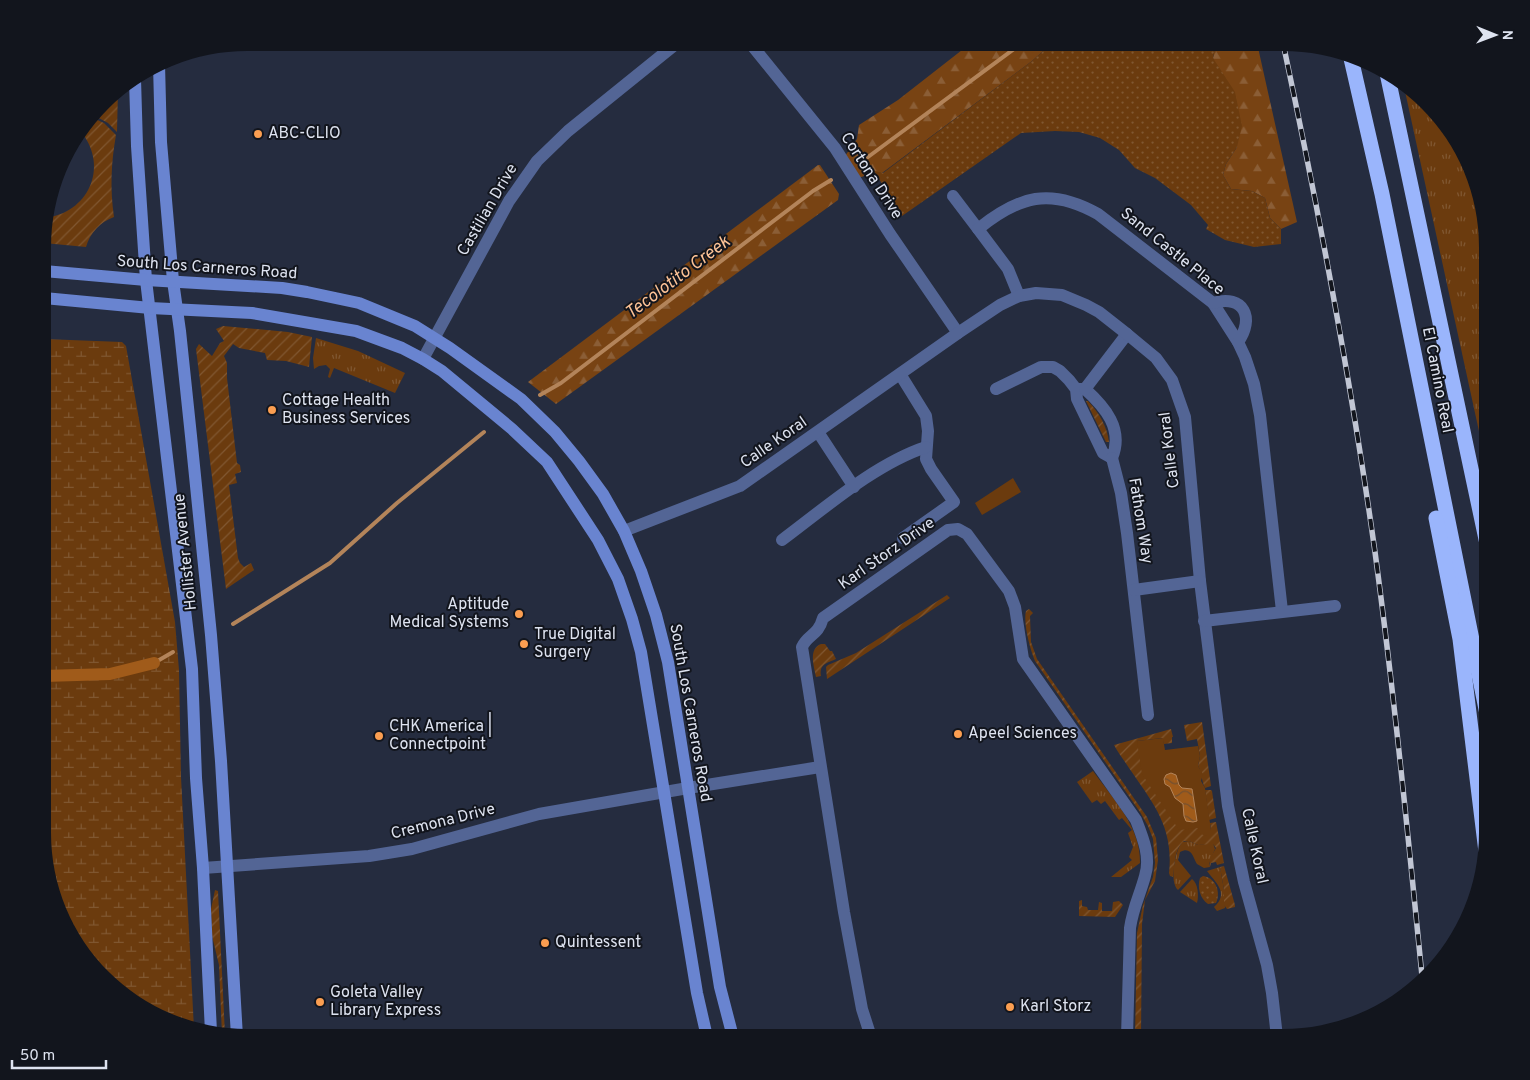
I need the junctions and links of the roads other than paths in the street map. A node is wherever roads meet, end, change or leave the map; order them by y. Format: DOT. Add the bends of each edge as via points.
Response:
graph roads {
  1 [pos="668,51"];
  2 [pos="756,51"];
  3 [pos="1352,64"];
  4 [pos="158,72"];
  5 [pos="1388,81"];
  6 [pos="135,86"];
  7 [pos="953,196"];
  8 [pos="978,229"];
  9 [pos="51,272"];
  10 [pos="146,280"];
  11 [pos="173,282"];
  12 [pos="1019,296"];
  13 [pos="51,299"];
  14 [pos="1213,302"];
  15 [pos="150,308"];
  16 [pos="176,310"];
  17 [pos="958,333"];
  18 [pos="1127,334"];
  19 [pos="435,338"];
  20 [pos="1238,342"];
  21 [pos="423,359"];
  22 [pos="900,374"];
  23 [pos="996,388"];
  24 [pos="1081,389"];
  25 [pos="818,432"];
  26 [pos="926,447"];
  27 [pos="1434,455"];
  28 [pos="1112,458"];
  29 [pos="854,487"];
  30 [pos="1479,507"];
  31 [pos="624,531"];
  32 [pos="903,538"];
  33 [pos="782,540"];
  34 [pos="1200,581"];
  35 [pos="1134,590"];
  36 [pos="1335,606"];
  37 [pos="1282,611"];
  38 [pos="1204,621"];
  39 [pos="1479,675"];
  40 [pos="1148,715"];
  41 [pos="820,767"];
  42 [pos="688,788"];
  43 [pos="663,792"];
  44 [pos="1479,794"];
  45 [pos="228,866"];
  46 [pos="203,868"];
  47 [pos="211,1025"];
  48 [pos="237,1028"];
  49 [pos="704,1029"];
  50 [pos="731,1029"];
  51 [pos="868,1029"];
  52 [pos="1127,1029"];
  53 [pos="1276,1029"];
  1 -- 19 [label="street, Castilian Drive" via="568,131 537,161 509,201"];
  2 -- 17 [label="street, Cortona Drive" via="835,148"];
  3 -- 27 [label="highway, El Camino Real"];
  4 -- 11 [label="main road, Hollister Avenue"];
  5 -- 30 [label="highway, El Camino Real"];
  6 -- 10 [label="main road, Hollister Avenue"];
  7 -- 8 [label="street"];
  8 -- 12 [label="street" via="1008,270"];
  8 -- 14 [label="street, Sand Castle Place" via="1020,202 1034,198 1066,199 1098,214"];
  9 -- 10 [label="main road, South Los Carneros Road"];
  10 -- 11 [label="main road, South Los Carneros Road"];
  10 -- 15 [label="main road, Hollister Avenue"];
  11 -- 16 [label="main road, Hollister Avenue"];
  11 -- 19 [label="main road, South Los Carneros Road" via="282,288 356,303 415,326"];
  12 -- 17 [label="street, Calle Koral"];
  12 -- 18 [label="street, Calle Koral" via="1036,293 1062,295 1099,312"];
  13 -- 15 [label="main road"];
  14 -- 20 [label="street, Sand Castle Place"];
  14 -- 20 [label="street" via="1228,300 1243,308 1246,326"];
  15 -- 16 [label="main road"];
  15 -- 46 [label="main road, Hollister Avenue" via="192,669"];
  16 -- 21 [label="main road" via="252,313 356,330"];
  16 -- 45 [label="main road, Hollister Avenue" via="211,635"];
  17 -- 22 [label="street, Calle Koral"];
  18 -- 24 [label="street"];
  18 -- 34 [label="street, Calle Koral" via="1156,358 1172,380 1185,417"];
  19 -- 21 [label="street, Castilian Drive"];
  19 -- 31 [label="main road, South Los Carneros Road" via="505,387 555,432 580,461"];
  20 -- 37 [label="street, Sand Castle Place" via="1254,384 1260,416"];
  21 -- 43 [label="main road" via="512,429 546,462 598,540 618,579 641,652"];
  22 -- 25 [label="street, Calle Koral"];
  22 -- 26 [label="street" via="926,416"];
  23 -- 24 [label="street, Fathom Way" via="1047,366 1060,371"];
  24 -- 28 [label="street, Fathom Way" via="1077,399 1103,453"];
  24 -- 28 [label="street, Fathom Way" via="1101,404 1112,422 1116,448"];
  25 -- 29 [label="street"];
  25 -- 31 [label="street, Calle Koral" via="740,486"];
  26 -- 29 [label="street" via="908,453"];
  26 -- 32 [label="street" via="926,459 931,469 954,502"];
  27 -- 39 [label="highway, El Camino Real"];
  27 -- 44 [label="highway" via="1430,484 1460,638"];
  28 -- 35 [label="street, Fathom Way" via="1121,493"];
  29 -- 33 [label="street"];
  31 -- 42 [label="main road, South Los Carneros Road" via="656,614 668,662"];
  34 -- 35 [label="street, Fathom Way"];
  34 -- 38 [label="street, Calle Koral"];
  35 -- 40 [label="street, Fathom Way"];
  36 -- 37 [label="street"];
  37 -- 38 [label="street"];
  38 -- 53 [label="street, Calle Koral" via="1232,829 1267,965"];
  41 -- 42 [label="street, Cremona Drive"];
  41 -- 51 [label="street, Karl Storz Drive" via="844,912"];
  41 -- 52 [label="street, Karl Storz Drive" via="802,647 805,641 821,628 824,618 948,530 958,529 967,534 1009,591 1015,607 1023,659 1136,820 1146,844 1146,875 1132,911 1130,928"];
  42 -- 43 [label="street, Cremona Drive"];
  42 -- 50 [label="main road, South Los Carneros Road" via="720,988"];
  43 -- 45 [label="street, Cremona Drive" via="538,814 412,849 369,856"];
  43 -- 49 [label="main road"];
  45 -- 46 [label="street, Cremona Drive"];
  45 -- 48 [label="main road, Hollister Avenue"];
  46 -- 47 [label="main road, Hollister Avenue"];
}
